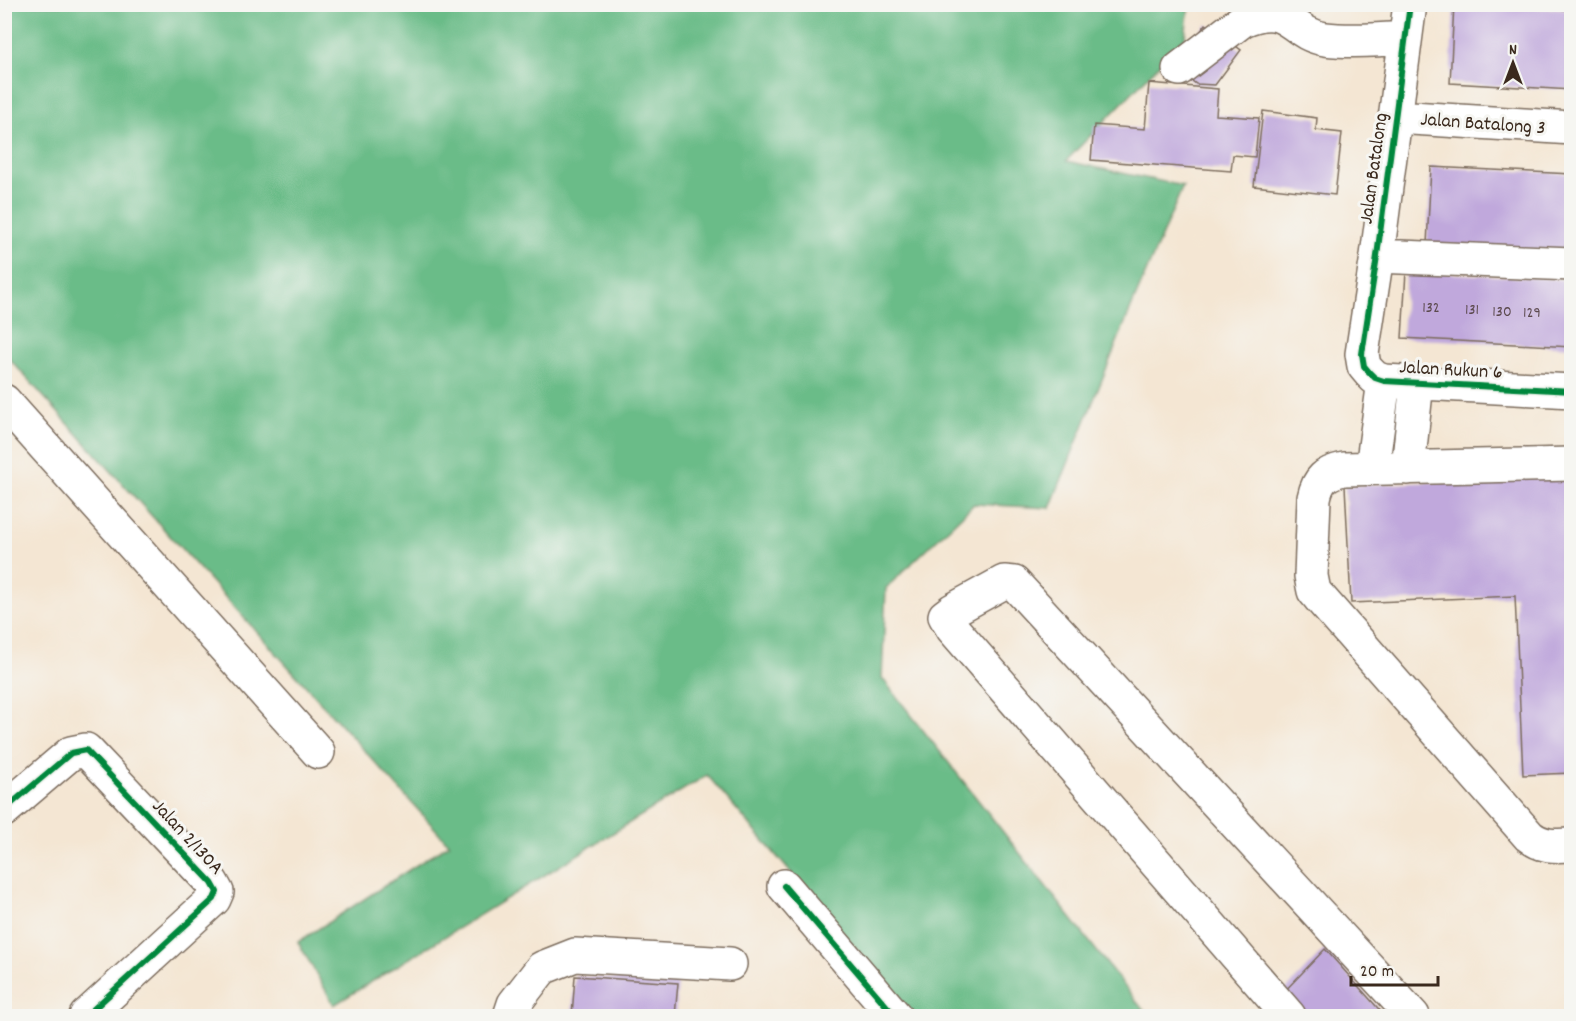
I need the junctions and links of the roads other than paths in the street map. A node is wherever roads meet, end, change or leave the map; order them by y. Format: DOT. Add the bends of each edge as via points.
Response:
graph roads {
  1 [pos="1410,4"];
  2 [pos="1406,38"];
  3 [pos="1179,69"];
  4 [pos="1395,117"];
  5 [pos="1572,128"];
  6 [pos="1377,256"];
  7 [pos="1572,264"];
  8 [pos="1364,336"];
  9 [pos="1384,381"];
  10 [pos="1417,382"];
  11 [pos="1572,391"];
  12 [pos="4,401"];
  13 [pos="1572,464"];
  14 [pos="1372,468"];
  15 [pos="1408,468"];
  16 [pos="318,752"];
  17 [pos="4,810"];
  18 [pos="1572,845"];
  19 [pos="784,886"];
  20 [pos="730,964"];
  21 [pos="86,1017"];
  22 [pos="510,1017"];
  23 [pos="895,1017"];
  24 [pos="1289,1017"];
  25 [pos="1413,1017"];
  1 -- 2 [label="street, Jalan Batalong"];
  2 -- 3 [label="street" via="1324,39 1284,16 1268,12 1243,20"];
  2 -- 4 [label="street, Jalan Batalong"];
  4 -- 5 [label="street, Jalan Batalong 3"];
  4 -- 6 [label="street, Jalan Batalong"];
  6 -- 7 [label="street"];
  6 -- 8 [label="street, Jalan Batalong"];
  8 -- 9 [label="street, Jalan Rukun 6" via="1364,366"];
  9 -- 10 [label="street, Jalan Rukun 6"];
  9 -- 14 [label="street"];
  10 -- 11 [label="street, Jalan Rukun 6"];
  10 -- 15 [label="street"];
  12 -- 16 [label="street"];
  13 -- 15 [label="street"];
  14 -- 15 [label="street"];
  14 -- 18 [label="street" via="1332,471 1316,487 1311,576 1314,591 1529,836 1546,845"];
  17 -- 21 [label="street, Jalan 2/130A" via="70,753 86,750 217,892"];
  19 -- 23 [label="street"];
  20 -- 22 [label="street" via="575,955 542,968 514,1004"];
  24 -- 25 [label="street" via="945,616 1004,582 1014,583"];
}
